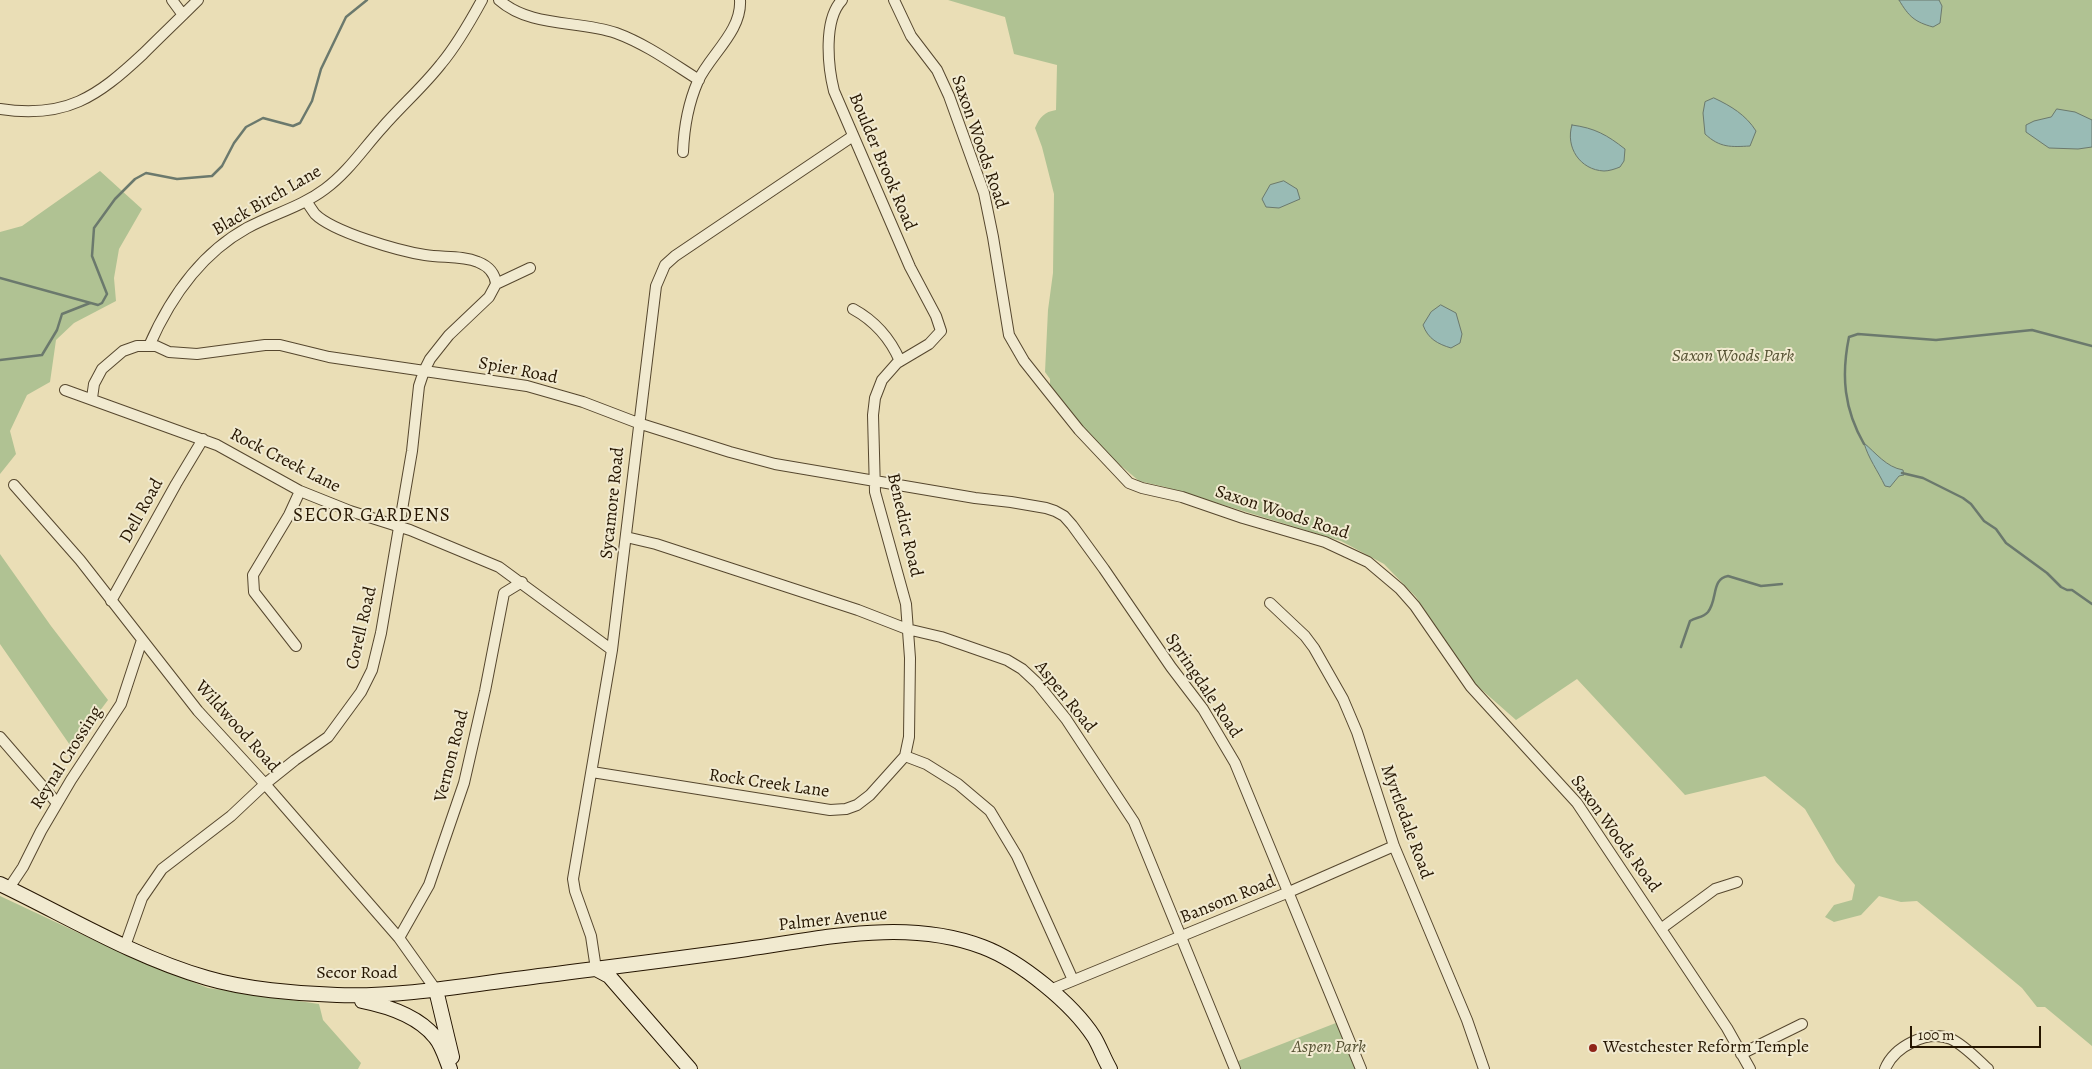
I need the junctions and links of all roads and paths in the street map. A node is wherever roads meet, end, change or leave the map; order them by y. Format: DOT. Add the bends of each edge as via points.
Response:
graph roads {
  1 [pos="172,0"];
  2 [pos="198,0"];
  3 [pos="482,0"];
  4 [pos="500,0"];
  5 [pos="740,0"];
  6 [pos="842,0"];
  7 [pos="894,0"];
  8 [pos="183,15"];
  9 [pos="699,80"];
  10 [pos="0,109"];
  11 [pos="853,136"];
  12 [pos="683,152"];
  13 [pos="306,201"];
  14 [pos="530,268"];
  15 [pos="496,284"];
  16 [pos="853,309"];
  17 [pos="941,331"];
  18 [pos="149,346"];
  19 [pos="900,361"];
  20 [pos="424,371"];
  21 [pos="65,390"];
  22 [pos="92,398"];
  23 [pos="638,423"];
  24 [pos="203,439"];
  25 [pos="875,481"];
  26 [pos="14,485"];
  27 [pos="300,491"];
  28 [pos="400,527"];
  29 [pos="626,537"];
  30 [pos="522,582"];
  31 [pos="111,601"];
  32 [pos="1270,603"];
  33 [pos="908,628"];
  34 [pos="142,640"];
  35 [pos="296,646"];
  36 [pos="612,650"];
  37 [pos="0,737"];
  38 [pos="905,756"];
  39 [pos="592,772"];
  40 [pos="265,784"];
  41 [pos="57,803"];
  42 [pos="1394,846"];
  43 [pos="1737,882"];
  44 [pos="4,886"];
  45 [pos="1289,892"];
  46 [pos="1662,928"];
  47 [pos="1180,936"];
  48 [pos="399,938"];
  49 [pos="125,946"];
  50 [pos="596,968"];
  51 [pos="1074,980"];
  52 [pos="436,990"];
  53 [pos="1050,990"];
  54 [pos="334,995"];
  55 [pos="1802,1024"];
  56 [pos="1741,1054"];
  57 [pos="450,1069"];
  58 [pos="455,1069"];
  59 [pos="690,1069"];
  60 [pos="1110,1069"];
  61 [pos="1236,1069"];
  62 [pos="1361,1069"];
  63 [pos="1484,1069"];
  64 [pos="1750,1069"];
  65 [pos="1885,1069"];
  66 [pos="1988,1069"];
  1 -- 8 [label="street"];
  2 -- 8 [label="street"];
  3 -- 13 [label="street, Black Birch Lane" via="443,62 419,90 350,167 326,189"];
  4 -- 9 [label="street" via="525,15 614,33 644,46"];
  5 -- 9 [label="street" via="734,26"];
  6 -- 11 [label="street, Boulder Brook Road" via="830,29 829,71"];
  7 -- 46 [label="street, Saxon Woods Road" via="911,36 937,70 984,193 1009,335 1024,361 1079,430 1129,483 1325,542 1354,554 1384,574 1415,606 1471,688 1576,803"];
  8 -- 10 [label="street" via="120,75 88,98 52,110"];
  9 -- 12 [label="street" via="686,114"];
  11 -- 17 [label="street, Boulder Brook Road"];
  11 -- 23 [label="street, Sycamore Road" via="691,244 665,265 656,286"];
  13 -- 15 [label="street" via="320,218 390,248 480,263 494,274"];
  13 -- 18 [label="street, Black Birch Lane" via="246,229 201,263 163,314"];
  14 -- 15 [label="street, Corell Road"];
  15 -- 20 [label="street, Corell Road" via="489,297 449,335"];
  16 -- 19 [label="street" via="867,316 886,335"];
  17 -- 19 [label="street, Benedict Road" via="929,344"];
  18 -- 20 [label="street, Spier Road" via="169,352 197,354 265,344 280,345 329,357"];
  18 -- 22 [label="street" via="123,351 102,369 94,384"];
  19 -- 25 [label="street, Benedict Road" via="882,380 875,398"];
  20 -- 23 [label="street, Spier Road" via="527,386 583,402"];
  20 -- 28 [label="street, Corell Road" via="419,386"];
  21 -- 22 [label="street, Rock Creek Lane"];
  22 -- 24 [label="street, Rock Creek Lane"];
  23 -- 25 [label="street, Spier Road" via="775,464"];
  23 -- 29 [label="street, Sycamore Road"];
  24 -- 27 [label="street, Rock Creek Lane"];
  24 -- 31 [label="street, Dell Road"];
  25 -- 33 [label="street, Benedict Road" via="881,516 902,585"];
  25 -- 45 [label="street, Springdale Road" via="1046,508 1064,516 1212,724 1235,762"];
  26 -- 31 [label="street, Wildwood Road" via="80,560"];
  27 -- 28 [label="street, Rock Creek Lane"];
  27 -- 35 [label="street" via="253,576 254,592"];
  28 -- 30 [label="street, Rock Creek Lane" via="477,556"];
  28 -- 40 [label="street, Corell Road" via="372,670 361,692 328,737"];
  29 -- 33 [label="street, Aspen Road" via="656,544"];
  29 -- 36 [label="street, Sycamore Road"];
  30 -- 36 [label="street, Rock Creek Lane"];
  30 -- 48 [label="street, Vernon Road" via="504,593 464,783 429,885"];
  31 -- 34 [label="street, Wildwood Road"];
  32 -- 42 [label="street, Myrtledale Road" via="1305,636 1344,699"];
  33 -- 38 [label="street, Benedict Road" via="909,737"];
  33 -- 47 [label="street, Aspen Road" via="1007,660 1037,683 1071,727 1134,822"];
  34 -- 40 [label="street, Wildwood Road" via="198,711"];
  34 -- 41 [label="street, Reynal Crossing" via="121,704"];
  36 -- 39 [label="street, Sycamore Road"];
  37 -- 41 [label="street"];
  38 -- 39 [label="street, Rock Creek Lane" via="857,805 830,810"];
  38 -- 51 [label="street" via="926,764 958,784 990,811 1017,856"];
  39 -- 50 [label="street, Sycamore Road" via="573,879 591,936"];
  40 -- 48 [label="street, Wildwood Road"];
  40 -- 49 [label="street, Corell Road" via="162,870 142,898"];
  41 -- 44 [label="street, Reynal Crossing" via="23,867"];
  42 -- 45 [label="street, Bansom Road"];
  42 -- 63 [label="street, Myrtledale Road" via="1467,1020"];
  43 -- 46 [label="street" via="1715,889"];
  44 -- 49 [label="main road, Secor Road"];
  45 -- 47 [label="street, Bansom Road"];
  45 -- 62 [label="street, Springdale Road"];
  46 -- 56 [label="street, Saxon Woods Road" via="1728,1028"];
  47 -- 51 [label="street, Bansom Road"];
  47 -- 61 [label="street, Aspen Road"];
  48 -- 52 [label="street, Wildwood Road"];
  49 -- 54 [label="main road, Secor Road" via="210,980"];
  50 -- 52 [label="main road, Secor Road"];
  50 -- 53 [label="main road, Palmer Avenue" via="833,935 905,932 943,936 983,947 1014,962"];
  50 -- 59 [label="main road" via="609,976"];
  51 -- 53 [label="street"];
  52 -- 54 [label="main road, Secor Road" via="378,996"];
  52 -- 58 [label="main road"];
  53 -- 60 [label="main road, Palmer Avenue" via="1093,1036"];
  54 -- 57 [label="main road" via="381,1006 420,1024 436,1037"];
  55 -- 56 [label="street"];
  56 -- 64 [label="street, Saxon Woods Road"];
  65 -- 66 [label="street" via="1891,1058 1913,1041 1941,1038 1950,1039"];
}
